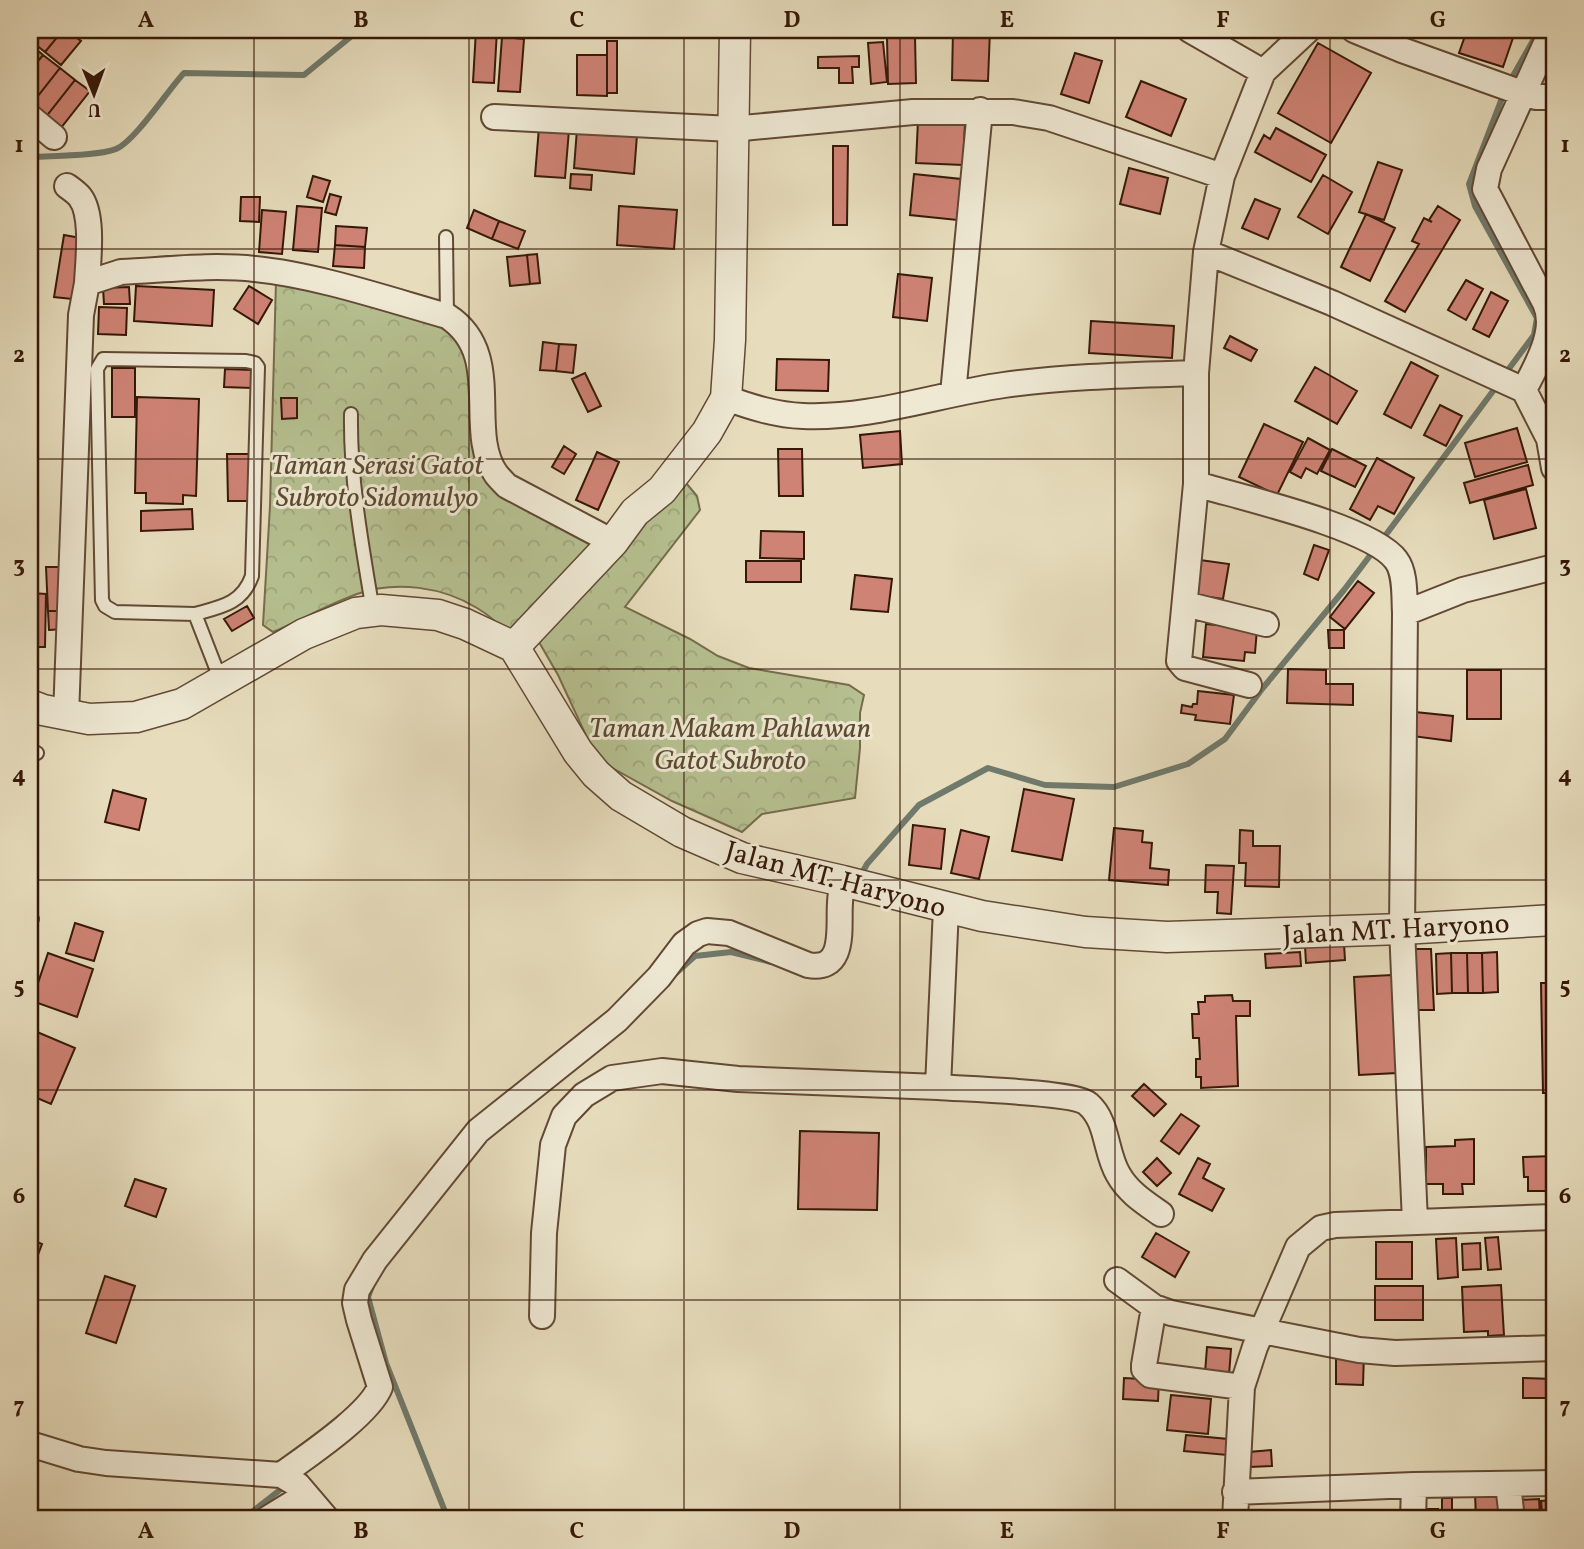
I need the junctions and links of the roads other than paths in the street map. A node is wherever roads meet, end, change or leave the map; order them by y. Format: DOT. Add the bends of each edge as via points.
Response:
graph roads {
  1 [pos="735,30"];
  2 [pos="1190,30"];
  3 [pos="1308,30"];
  4 [pos="1354,30"];
  5 [pos="1552,30"];
  6 [pos="1263,72"];
  7 [pos="1512,89"];
  8 [pos="1554,97"];
  9 [pos="980,110"];
  10 [pos="30,117"];
  11 [pos="494,117"];
  12 [pos="732,129"];
  13 [pos="54,137"];
  14 [pos="1222,176"];
  15 [pos="67,186"];
  16 [pos="446,237"];
  17 [pos="1206,252"];
  18 [pos="87,283"];
  19 [pos="1551,309"];
  20 [pos="447,316"];
  21 [pos="1196,373"];
  22 [pos="1522,392"];
  23 [pos="953,394"];
  24 [pos="726,398"];
  25 [pos="1554,408"];
  26 [pos="351,414"];
  27 [pos="1554,468"];
  28 [pos="1196,484"];
  29 [pos="612,542"];
  30 [pos="1554,566"];
  31 [pos="1185,604"];
  32 [pos="373,611"];
  33 [pos="1405,613"];
  34 [pos="195,614"];
  35 [pos="1266,624"];
  36 [pos="514,647"];
  37 [pos="221,681"];
  38 [pos="1249,685"];
  39 [pos="30,705"];
  40 [pos="66,716"];
  41 [pos="855,885"];
  42 [pos="946,908"];
  43 [pos="1554,920"];
  44 [pos="1402,929"];
  45 [pos="938,1087"];
  46 [pos="1161,1214"];
  47 [pos="1554,1217"];
  48 [pos="1415,1222"];
  49 [pos="1117,1280"];
  50 [pos="1154,1307"];
  51 [pos="542,1316"];
  52 [pos="1263,1330"];
  53 [pos="1554,1348"];
  54 [pos="1242,1387"];
  55 [pos="30,1444"];
  56 [pos="293,1483"];
  57 [pos="1508,1483"];
  58 [pos="1554,1483"];
  59 [pos="1414,1485"];
  60 [pos="1235,1492"];
  61 [pos="267,1519"];
  62 [pos="327,1519"];
  63 [pos="1235,1519"];
  64 [pos="1413,1519"];
  65 [pos="1512,1519"];
  1 -- 12 [label="street"];
  2 -- 6 [label="street"];
  3 -- 6 [label="street"];
  4 -- 7 [label="street"];
  5 -- 7 [label="street"];
  6 -- 14 [label="street"];
  7 -- 8 [label="street"];
  7 -- 19 [label="street" via="1485,194"];
  9 -- 12 [label="street"];
  9 -- 14 [label="street" via="1049,118"];
  9 -- 23 [label="street"];
  10 -- 13 [label="street"];
  11 -- 12 [label="street"];
  12 -- 24 [label="street"];
  14 -- 17 [label="street"];
  15 -- 18 [label="street" via="86,208"];
  16 -- 20 [label="lane"];
  17 -- 21 [label="street"];
  17 -- 22 [label="street" via="1332,303"];
  18 -- 20 [label="street" via="121,272 254,269 314,280"];
  18 -- 40 [label="street" via="80,315"];
  19 -- 22 [label="street" via="1548,332"];
  20 -- 29 [label="street" via="460,324 478,359 485,440 495,472 507,486"];
  21 -- 23 [label="street" via="1076,377"];
  21 -- 28 [label="street"];
  22 -- 25 [label="street"];
  22 -- 27 [label="street" via="1549,439"];
  23 -- 24 [label="street" via="826,416 779,414"];
  24 -- 29 [label="street" via="707,432 662,490 635,512"];
  26 -- 32 [label="lane" via="350,458"];
  28 -- 31 [label="street"];
  28 -- 33 [label="street" via="1325,522 1375,543 1400,568"];
  29 -- 36 [label="street"];
  30 -- 33 [label="street" via="1463,590"];
  31 -- 35 [label="street"];
  31 -- 38 [label="street" via="1181,665"];
  32 -- 36 [label="street" via="438,615"];
  32 -- 37 [label="street" via="304,634"];
  33 -- 44 [label="street"];
  34 -- 34 [label="lane" via="229,605 241,597 252,576 258,368 246,361 103,359 97,369 102,600 115,612"];
  34 -- 37 [label="lane"];
  36 -- 41 [label="street, Jalan MT. Haryono" via="578,752 621,796 682,832 742,858"];
  37 -- 40 [label="street" via="182,704 136,717"];
  39 -- 40 [label="street"];
  41 -- 42 [label="street, Jalan MT. Haryono"];
  41 -- 56 [label="street" via="840,902 840,933 835,956 828,962 808,965 729,933 698,934 617,1020 478,1131 375,1260 357,1290 355,1303 380,1388 376,1398"];
  42 -- 44 [label="street, Jalan MT. Haryono" via="1085,932 1167,937"];
  42 -- 45 [label="street"];
  43 -- 44 [label="street, Jalan MT. Haryono"];
  44 -- 48 [label="street"];
  45 -- 46 [label="street" via="1055,1096 1087,1103 1098,1115 1116,1171 1131,1192"];
  45 -- 51 [label="street" via="738,1079 662,1071 612,1078 584,1095 564,1116 553,1146"];
  47 -- 48 [label="street"];
  48 -- 52 [label="street" via="1335,1225 1308,1237 1298,1247"];
  49 -- 50 [label="street"];
  50 -- 52 [label="street"];
  50 -- 54 [label="street" via="1146,1372"];
  52 -- 53 [label="street" via="1359,1350"];
  52 -- 54 [label="street"];
  54 -- 60 [label="street"];
  55 -- 56 [label="street" via="106,1463"];
  56 -- 61 [label="street"];
  56 -- 62 [label="street"];
  57 -- 58 [label="street"];
  57 -- 59 [label="street"];
  57 -- 65 [label="street"];
  59 -- 60 [label="street"];
  59 -- 64 [label="street"];
  60 -- 63 [label="street"];
}
